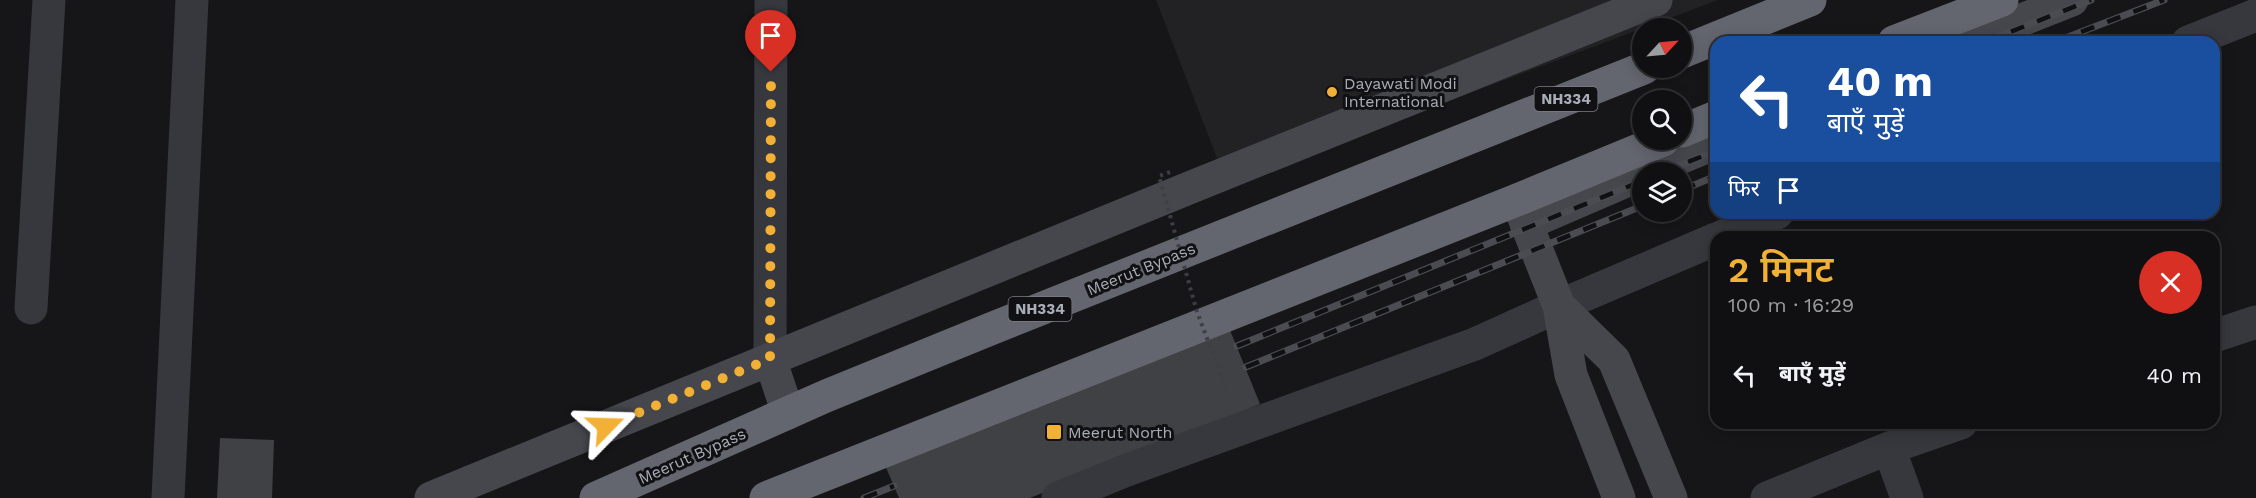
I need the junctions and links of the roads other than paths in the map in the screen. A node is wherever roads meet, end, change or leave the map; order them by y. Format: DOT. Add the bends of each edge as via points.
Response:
graph roads {
  1 [pos="49,0"];
  2 [pos="192,0"];
  3 [pos="771,0"];
  4 [pos="1656,0"];
  5 [pos="1810,0"];
  6 [pos="2002,0"];
  7 [pos="2072,0"];
  8 [pos="2256,15"];
  9 [pos="1721,36"];
  10 [pos="1909,36"];
  11 [pos="1981,36"];
  12 [pos="2203,36"];
  13 [pos="1710,41"];
  14 [pos="1692,48"];
  15 [pos="1632,73"];
  16 [pos="1710,119"];
  17 [pos="1692,127"];
  18 [pos="1710,146"];
  19 [pos="1643,150"];
  20 [pos="1670,162"];
  21 [pos="1632,177"];
  22 [pos="1521,212"];
  23 [pos="1763,219"];
  24 [pos="1735,231"];
  25 [pos="1710,242"];
  26 [pos="1559,306"];
  27 [pos="31,308"];
  28 [pos="2256,322"];
  29 [pos="2220,334"];
  30 [pos="770,359"];
  31 [pos="788,413"];
  32 [pos="1943,429"];
  33 [pos="1889,448"];
  34 [pos="168,498"];
  35 [pos="431,498"];
  36 [pos="596,498"];
  37 [pos="766,498"];
  38 [pos="1058,498"];
  39 [pos="1619,498"];
  40 [pos="1671,498"];
  41 [pos="1767,498"];
  42 [pos="1907,498"];
  1 -- 27 [label="street"];
  2 -- 34 [label="street"];
  3 -- 30 [label="street"];
  4 -- 30 [label="street"];
  5 -- 9 [label="highway"];
  6 -- 10 [label="highway"];
  7 -- 11 [label="street"];
  8 -- 12 [label="street"];
  13 -- 14 [label="highway"];
  15 -- 31 [label="highway, Meerut Bypass / NH334"];
  16 -- 17 [label="highway"];
  18 -- 20 [label="street"];
  19 -- 22 [label="highway"];
  21 -- 22 [label="street"];
  22 -- 26 [label="street"];
  22 -- 37 [label="highway"];
  23 -- 24 [label="street"];
  25 -- 26 [label="street"];
  26 -- 38 [label="street" via="1475,344"];
  26 -- 39 [label="street" via="1571,375"];
  26 -- 40 [label="street" via="1614,360"];
  28 -- 29 [label="street"];
  30 -- 31 [label="street"];
  30 -- 35 [label="street"];
  31 -- 36 [label="highway, Meerut Bypass / NH334"];
  32 -- 33 [label="street"];
  33 -- 41 [label="street"];
  33 -- 42 [label="street"];
}
